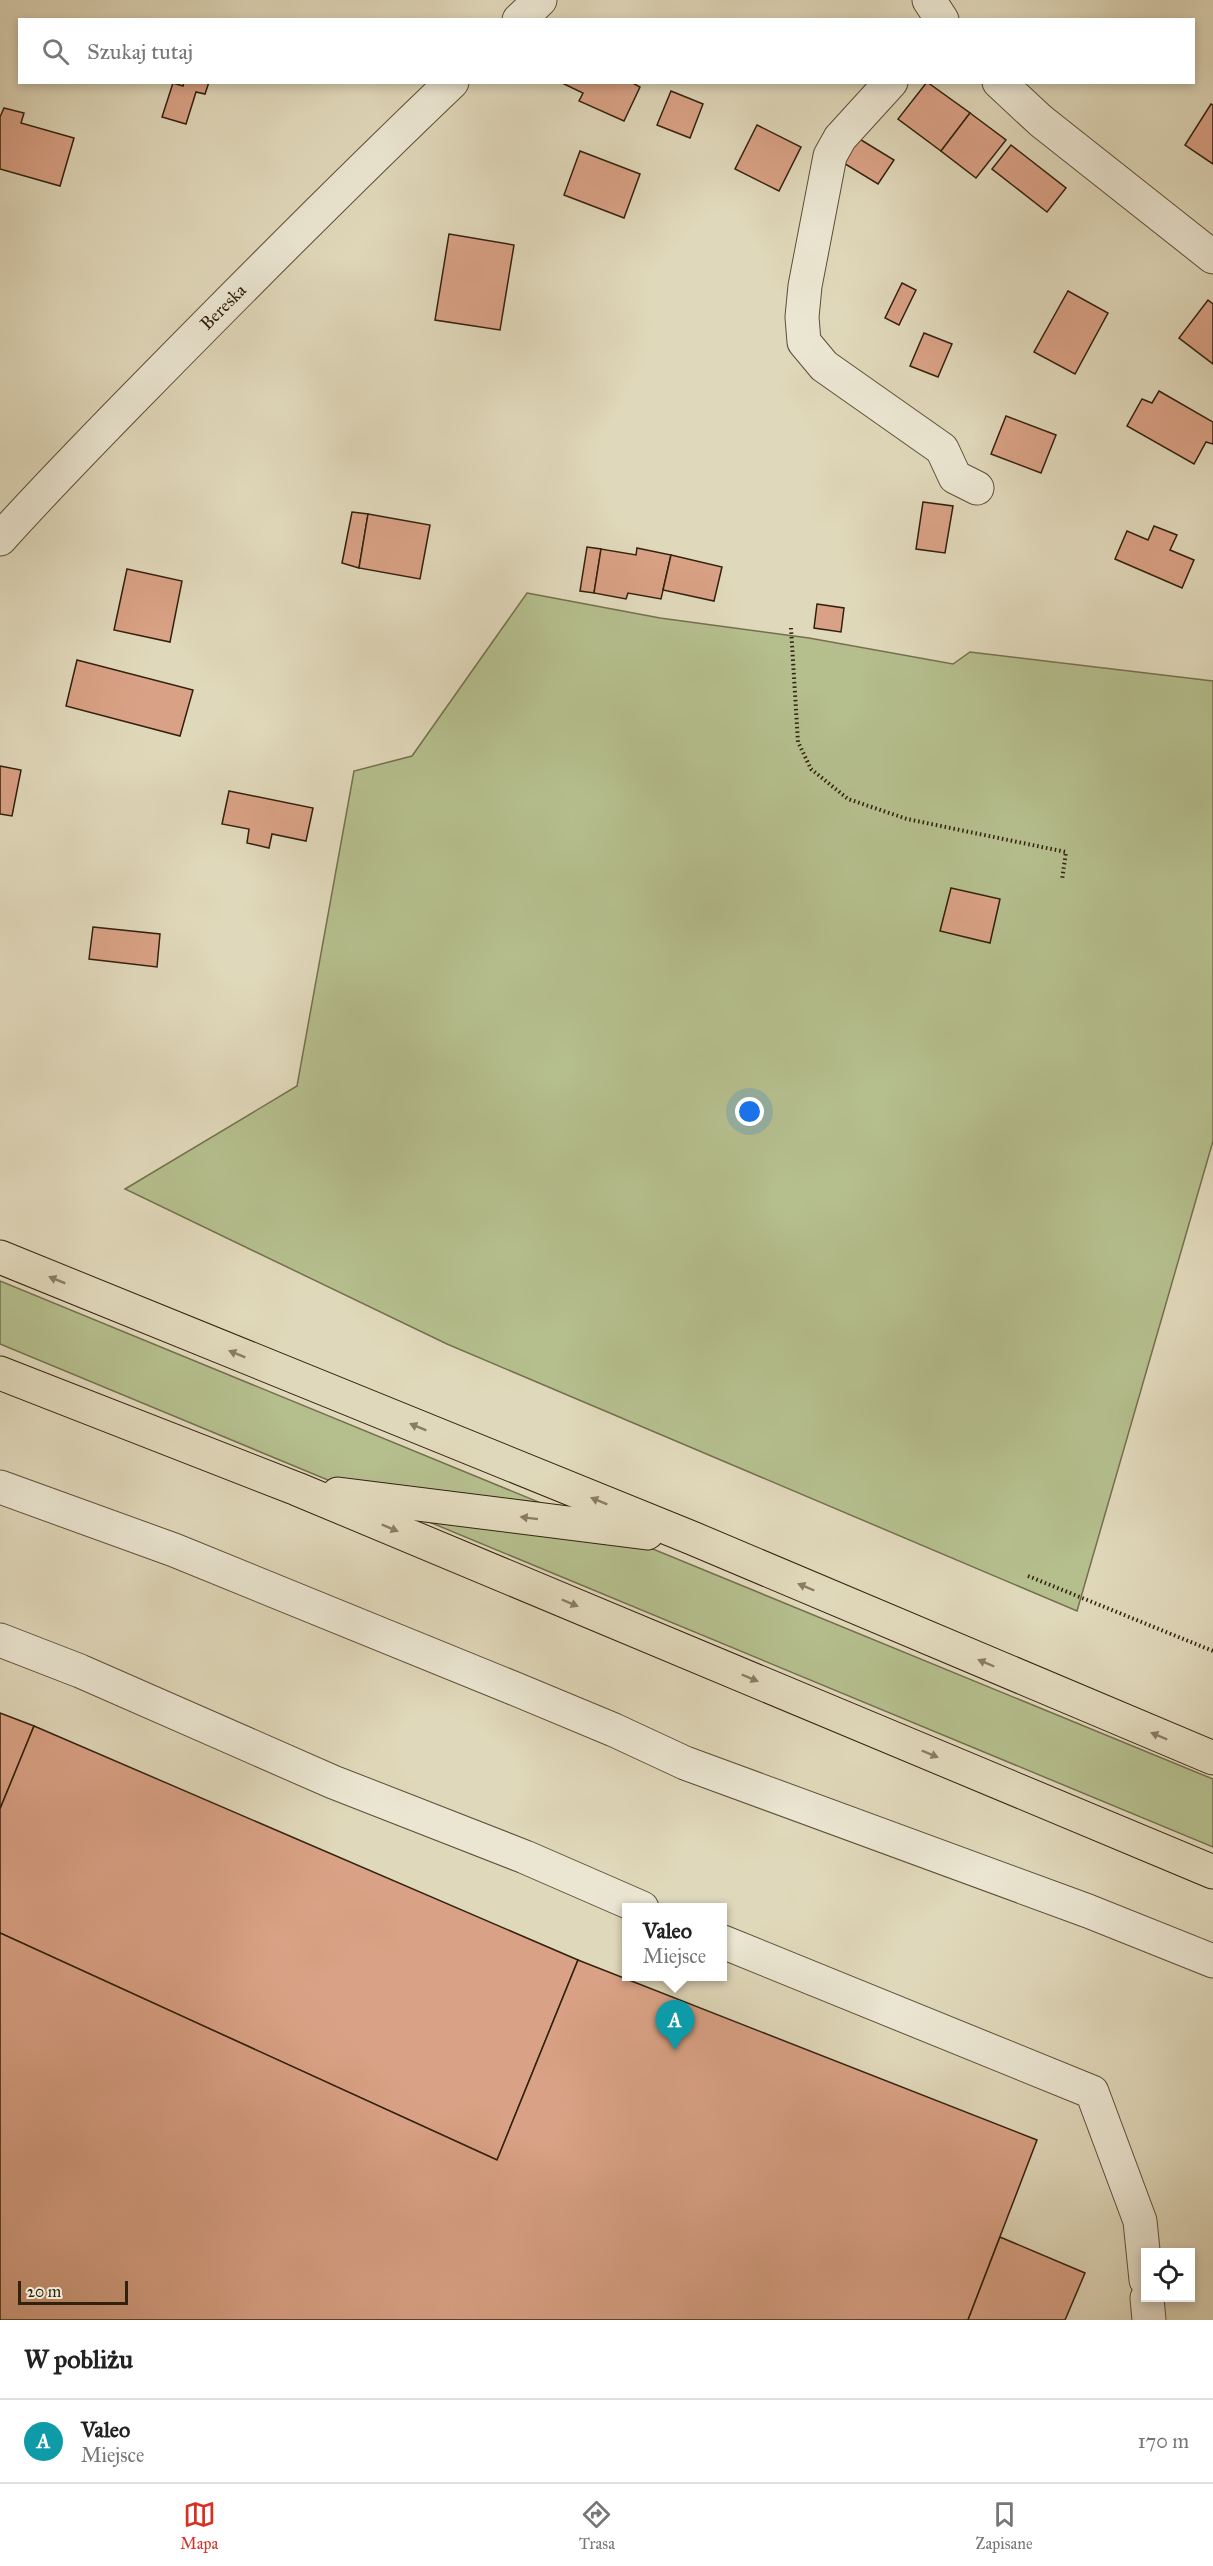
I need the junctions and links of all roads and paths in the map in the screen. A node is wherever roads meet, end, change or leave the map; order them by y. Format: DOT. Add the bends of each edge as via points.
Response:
graph roads {
  1 [pos="540,0"];
  2 [pos="929,0"];
  3 [pos="521,18"];
  4 [pos="941,18"];
  5 [pos="450,84"];
  6 [pos="889,84"];
  7 [pos="1001,84"];
  8 [pos="1213,257"];
  9 [pos="977,488"];
  10 [pos="0,539"];
  11 [pos="790,628"];
  12 [pos="1062,880"];
  13 [pos="0,1257"];
  14 [pos="0,1373"];
  15 [pos="0,1487"];
  16 [pos="297,1489"];
  17 [pos="692,1538"];
  18 [pos="1028,1576"];
  19 [pos="0,1640"];
  20 [pos="1213,1651"];
  21 [pos="1213,1758"];
  22 [pos="1213,1872"];
  23 [pos="631,1903"];
  24 [pos="727,1944"];
  25 [pos="1213,1961"];
  26 [pos="1143,2248"];
  27 [pos="1147,2302"];
  28 [pos="1149,2320"];
  1 -- 3 [label="street"];
  2 -- 4 [label="street"];
  5 -- 10 [label="street, Bereska" via="196,334 56,476"];
  6 -- 9 [label="street" via="840,138 830,156 805,286 804,342 824,366 942,449 955,477"];
  7 -- 8 [label="street" via="1041,121"];
  11 -- 12 [label="path" via="798,742 811,769 848,799 907,819 1066,852"];
  17 -- 13 [label="highway, one-way"];
  14 -- 16 [label="highway"];
  15 -- 25 [label="street" via="185,1554 686,1763"];
  17 -- 16 [label="highway, one-way"];
  16 -- 22 [label="highway, one-way"];
  21 -- 17 [label="highway, one-way"];
  18 -- 20 [label="path"];
  19 -- 23 [label="street"];
  24 -- 26 [label="street" via="1092,2092 1140,2221"];
  27 -- 28 [label="street"];
}
